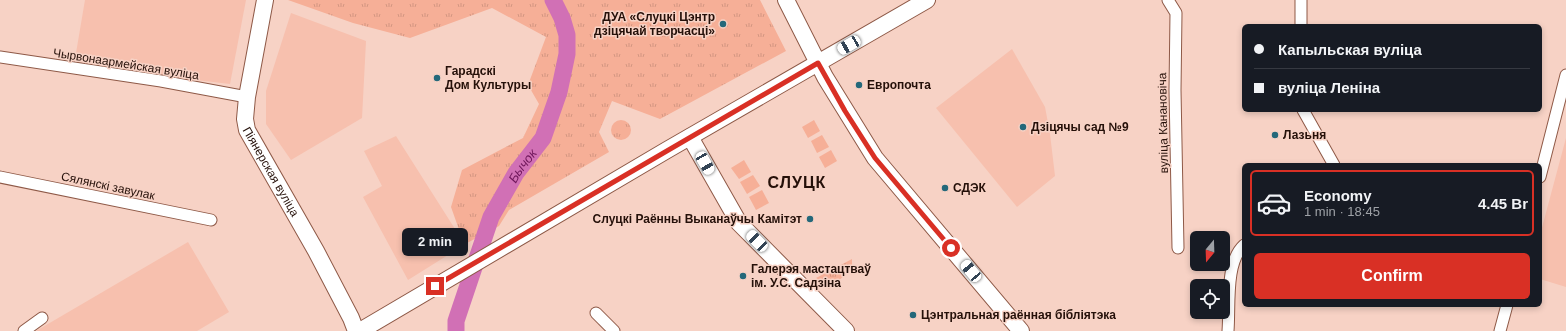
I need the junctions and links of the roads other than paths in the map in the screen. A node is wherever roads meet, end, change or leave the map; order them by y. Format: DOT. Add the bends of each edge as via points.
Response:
graph roads {
  1 [pos="265,0"];
  2 [pos="786,0"];
  3 [pos="927,0"];
  4 [pos="1168,0"];
  5 [pos="1301,0"];
  6 [pos="1301,24"];
  7 [pos="0,57"];
  8 [pos="818,63"];
  9 [pos="1566,75"];
  10 [pos="247,97"];
  11 [pos="1304,112"];
  12 [pos="690,137"];
  13 [pos="1333,163"];
  14 [pos="1542,170"];
  15 [pos="0,177"];
  16 [pos="211,220"];
  17 [pos="1242,247"];
  18 [pos="1178,248"];
  19 [pos="1506,307"];
  20 [pos="596,314"];
  21 [pos="42,318"];
  22 [pos="24,331"];
  23 [pos="356,331"];
  24 [pos="360,331"];
  25 [pos="614,331"];
  26 [pos="846,331"];
  27 [pos="1021,331"];
  28 [pos="1228,331"];
  29 [pos="1500,331"];
  1 -- 10 [label="main road, Піянерская вуліца"];
  2 -- 8 [label="main road"];
  3 -- 8 [label="main road"];
  4 -- 18 [label="street, вуліца Канановіча" via="1176,13"];
  5 -- 6 [label="street"];
  7 -- 10 [label="street, Чырвонаармейская вуліца" via="161,81"];
  8 -- 12 [label="main road"];
  8 -- 27 [label="main road" via="875,158"];
  9 -- 14 [label="street"];
  10 -- 23 [label="main road, Піянерская вуліца" via="247,130 331,279"];
  11 -- 13 [label="street"];
  12 -- 24 [label="main road"];
  12 -- 26 [label="main road" via="739,223"];
  15 -- 16 [label="street, Сялянскі завулак"];
  17 -- 28 [label="street" via="1237,253 1231,272"];
  19 -- 29 [label="street"];
  20 -- 25 [label="street"];
  21 -- 22 [label="street"];
}
